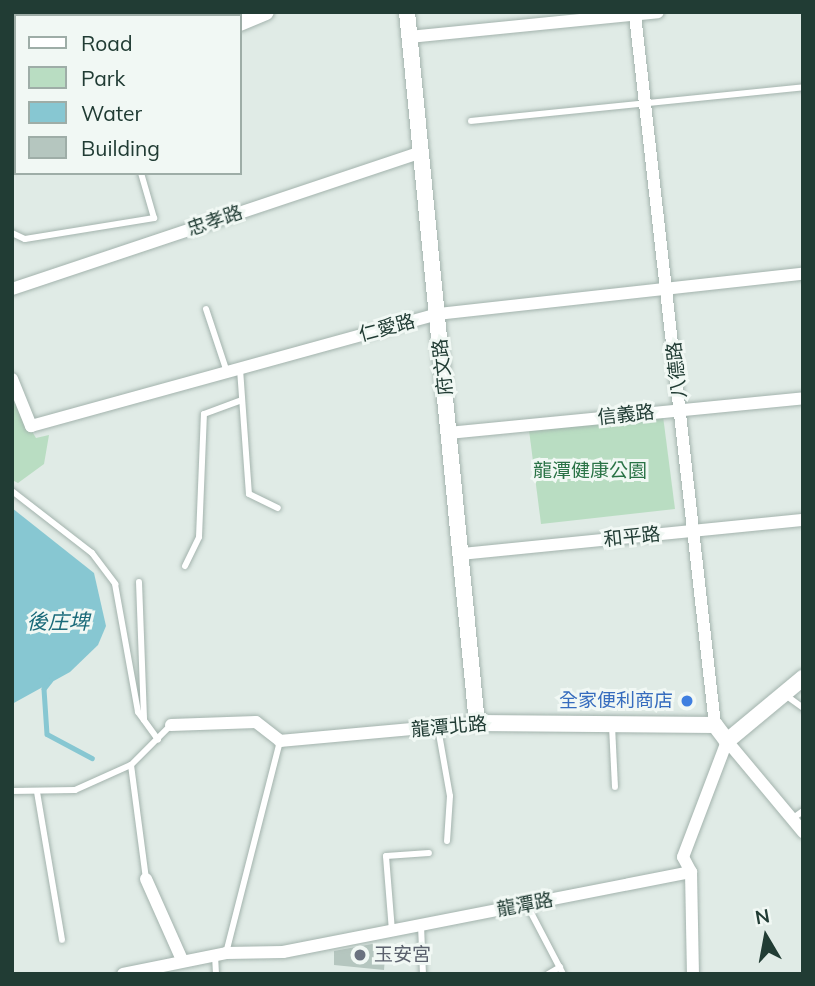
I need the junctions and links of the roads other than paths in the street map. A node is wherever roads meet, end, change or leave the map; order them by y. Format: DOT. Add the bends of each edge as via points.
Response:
graph roads {
  1 [pos="266,12"];
  2 [pos="407,12"];
  3 [pos="658,12"];
  4 [pos="635,15"];
  5 [pos="242,22"];
  6 [pos="409,37"];
  7 [pos="803,87"];
  8 [pos="646,102"];
  9 [pos="471,121"];
  10 [pos="418,153"];
  11 [pos="142,175"];
  12 [pos="12,233"];
  13 [pos="803,274"];
  14 [pos="12,289"];
  15 [pos="669,290"];
  16 [pos="206,309"];
  17 [pos="438,314"];
  18 [pos="233,370"];
  19 [pos="12,379"];
  20 [pos="803,398"];
  21 [pos="242,400"];
  22 [pos="681,410"];
  23 [pos="449,433"];
  24 [pos="12,491"];
  25 [pos="278,508"];
  26 [pos="803,520"];
  27 [pos="694,531"];
  28 [pos="461,554"];
  29 [pos="185,566"];
  30 [pos="139,582"];
  31 [pos="803,678"];
  32 [pos="782,693"];
  33 [pos="803,708"];
  34 [pos="144,720"];
  35 [pos="477,723"];
  36 [pos="171,724"];
  37 [pos="612,724"];
  38 [pos="715,725"];
  39 [pos="438,728"];
  40 [pos="158,740"];
  41 [pos="279,741"];
  42 [pos="727,741"];
  43 [pos="131,765"];
  44 [pos="615,787"];
  45 [pos="12,790"];
  46 [pos="37,792"];
  47 [pos="797,815"];
  48 [pos="803,832"];
  49 [pos="447,841"];
  50 [pos="429,853"];
  51 [pos="691,872"];
  52 [pos="146,879"];
  53 [pos="527,905"];
  54 [pos="421,925"];
  55 [pos="392,931"];
  56 [pos="62,940"];
  57 [pos="220,954"];
  58 [pos="182,960"];
  59 [pos="561,970"];
  60 [pos="123,974"];
  61 [pos="216,974"];
  62 [pos="423,974"];
  63 [pos="548,974"];
  64 [pos="693,974"];
  1 -- 5 [label="street"];
  2 -- 6 [label="street, 府文路"];
  3 -- 4 [label="street"];
  4 -- 6 [label="street"];
  4 -- 8 [label="street, 八德路"];
  6 -- 10 [label="street, 府文路"];
  7 -- 8 [label="lane"];
  8 -- 9 [label="lane"];
  8 -- 15 [label="street, 八德路"];
  10 -- 14 [label="street, 忠孝路"];
  10 -- 17 [label="street, 府文路"];
  11 -- 12 [label="lane" via="154,218 24,239"];
  13 -- 15 [label="street, 仁愛路"];
  15 -- 17 [label="street, 仁愛路"];
  15 -- 22 [label="street, 八德路"];
  16 -- 18 [label="lane"];
  17 -- 18 [label="street, 仁愛路"];
  17 -- 23 [label="street, 府文路"];
  18 -- 19 [label="street, 仁愛路" via="31,426"];
  18 -- 21 [label="lane"];
  20 -- 22 [label="street, 信義路"];
  21 -- 25 [label="lane" via="249,494"];
  21 -- 29 [label="lane" via="204,414 200,537"];
  22 -- 23 [label="street, 信義路"];
  22 -- 27 [label="street, 八德路"];
  23 -- 28 [label="street, 府文路"];
  24 -- 34 [label="lane" via="92,553 115,584"];
  26 -- 27 [label="street, 和平路"];
  27 -- 28 [label="street, 和平路"];
  27 -- 38 [label="street, 八德路"];
  28 -- 35 [label="street, 府文路"];
  30 -- 34 [label="lane"];
  31 -- 32 [label="street"];
  32 -- 33 [label="lane"];
  32 -- 42 [label="street"];
  34 -- 40 [label="lane"];
  35 -- 37 [label="street, 龍潭北路"];
  35 -- 39 [label="street, 龍潭北路"];
  36 -- 40 [label="lane"];
  36 -- 41 [label="street" via="256,722"];
  37 -- 38 [label="street, 龍潭北路"];
  37 -- 44 [label="lane"];
  38 -- 42 [label="street"];
  39 -- 41 [label="street, 龍潭北路"];
  39 -- 49 [label="lane" via="450,796"];
  40 -- 43 [label="lane"];
  41 -- 57 [label="lane"];
  42 -- 47 [label="street"];
  42 -- 51 [label="street" via="682,857"];
  43 -- 46 [label="lane" via="75,790"];
  43 -- 52 [label="lane"];
  45 -- 46 [label="lane"];
  46 -- 56 [label="lane"];
  47 -- 48 [label="street"];
  50 -- 55 [label="lane" via="386,856"];
  51 -- 53 [label="street, 龍潭路"];
  51 -- 64 [label="street"];
  52 -- 58 [label="street"];
  53 -- 54 [label="street, 龍潭路"];
  53 -- 59 [label="lane"];
  54 -- 55 [label="street, 龍潭路"];
  54 -- 62 [label="lane"];
  55 -- 57 [label="street, 龍潭路" via="284,952"];
  57 -- 58 [label="street, 龍潭路"];
  57 -- 61 [label="lane"];
  58 -- 60 [label="street, 龍潭路"];
  59 -- 63 [label="lane"];
}
